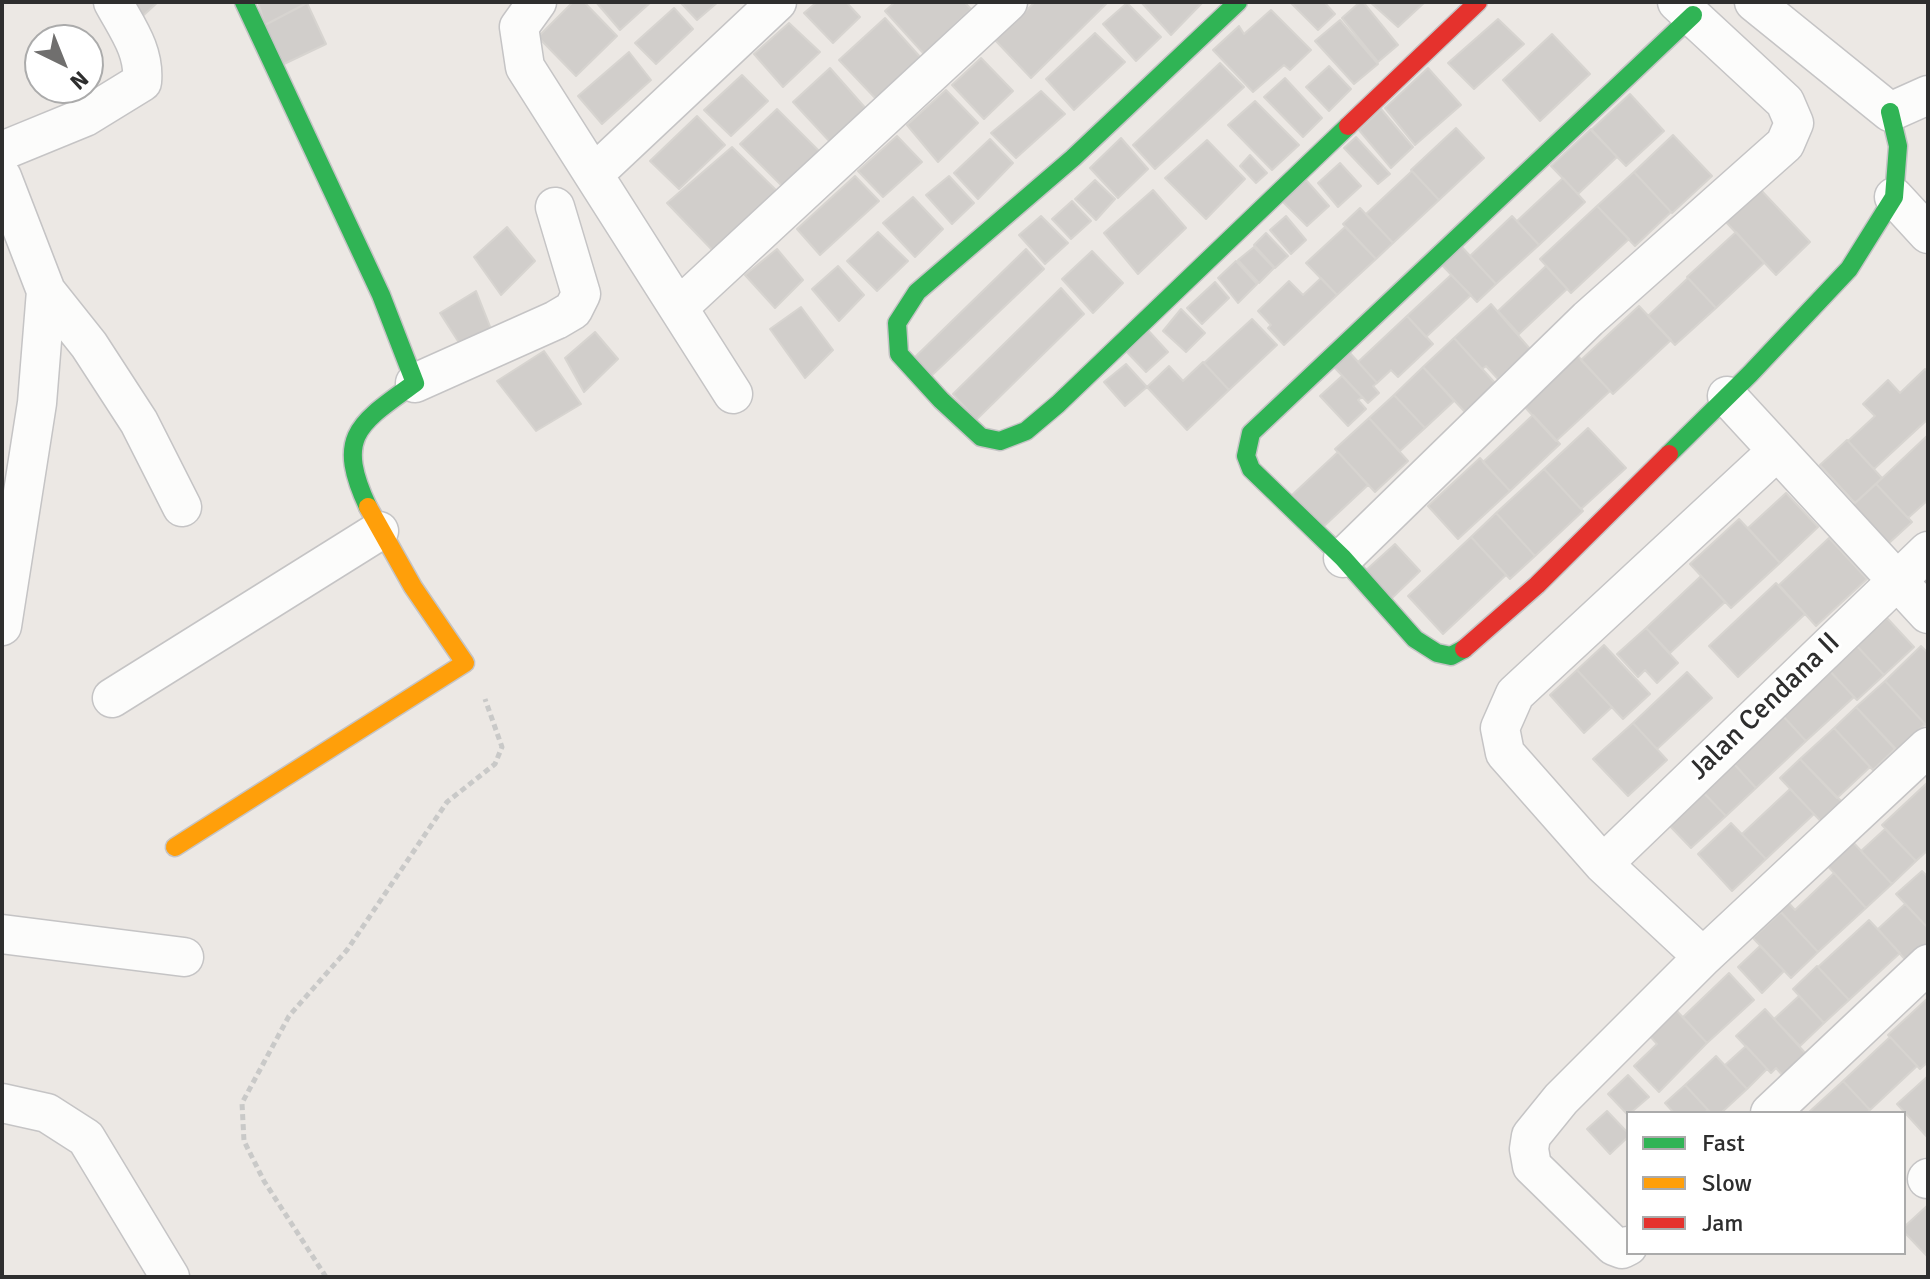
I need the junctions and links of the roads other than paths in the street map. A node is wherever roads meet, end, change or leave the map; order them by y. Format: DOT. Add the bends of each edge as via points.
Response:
graph roads {
  1 [pos="113,2"];
  2 [pos="244,2"];
  3 [pos="537,2"];
  4 [pos="777,2"];
  5 [pos="1008,2"];
  6 [pos="1238,2"];
  7 [pos="1478,2"];
  8 [pos="1754,2"];
  9 [pos="1685,8"];
  10 [pos="1928,95"];
  11 [pos="1890,112"];
  12 [pos="2,151"];
  13 [pos="595,173"];
  14 [pos="2,177"];
  15 [pos="1894,197"];
  16 [pos="555,207"];
  17 [pos="1928,234"];
  18 [pos="46,291"];
  19 [pos="679,307"];
  20 [pos="415,383"];
  21 [pos="733,394"];
  22 [pos="1727,396"];
  23 [pos="1777,451"];
  24 [pos="182,507"];
  25 [pos="379,531"];
  26 [pos="1928,551"];
  27 [pos="1343,558"];
  28 [pos="1897,580"];
  29 [pos="1928,614"];
  30 [pos="2,626"];
  31 [pos="112,698"];
  32 [pos="1928,747"];
  33 [pos="175,847"];
  34 [pos="1603,864"];
  35 [pos="2,934"];
  36 [pos="184,957"];
  37 [pos="1703,957"];
  38 [pos="1928,964"];
  39 [pos="2,1103"];
  40 [pos="1772,1111"];
  41 [pos="1626,1247"];
  42 [pos="165,1273"];
  1 -- 12 [label="street" via="144,65 142,82 85,117"];
  2 -- 20 [label="street" via="381,295"];
  3 -- 13 [label="street" via="519,27 525,67"];
  4 -- 13 [label="street"];
  5 -- 19 [label="street"];
  6 -- 7 [label="street" via="1073,158 917,292 897,323 899,354 981,437 1000,441 1037,422"];
  8 -- 11 [label="street"];
  9 -- 27 [label="street" via="1251,433 1246,456 1251,469"];
  9 -- 27 [label="street" via="1785,102 1794,123 1785,144 1588,319"];
  10 -- 11 [label="street"];
  11 -- 15 [label="street" via="1898,146"];
  13 -- 19 [label="street"];
  14 -- 18 [label="street"];
  15 -- 17 [label="street"];
  15 -- 22 [label="street" via="1849,269"];
  16 -- 20 [label="street" via="581,294 573,310"];
  18 -- 24 [label="street" via="139,422"];
  18 -- 30 [label="street" via="37,403"];
  19 -- 21 [label="street"];
  20 -- 25 [label="street" via="368,418 351,445 354,474"];
  22 -- 23 [label="street"];
  22 -- 27 [label="street" via="1537,585 1451,656 1415,639"];
  23 -- 28 [label="street"];
  23 -- 34 [label="street" via="1515,694 1500,728 1505,753"];
  25 -- 31 [label="street"];
  25 -- 33 [label="street" via="465,663"];
  26 -- 28 [label="street, Jalan Cendana II"];
  28 -- 29 [label="street"];
  28 -- 34 [label="street, Jalan Cendana II"];
  32 -- 37 [label="street"];
  34 -- 37 [label="street"];
  35 -- 36 [label="street"];
  37 -- 41 [label="street" via="1561,1099 1531,1136 1532,1166 1614,1246"];
  38 -- 40 [label="street"];
  39 -- 42 [label="street" via="47,1113 86,1138"];
}
